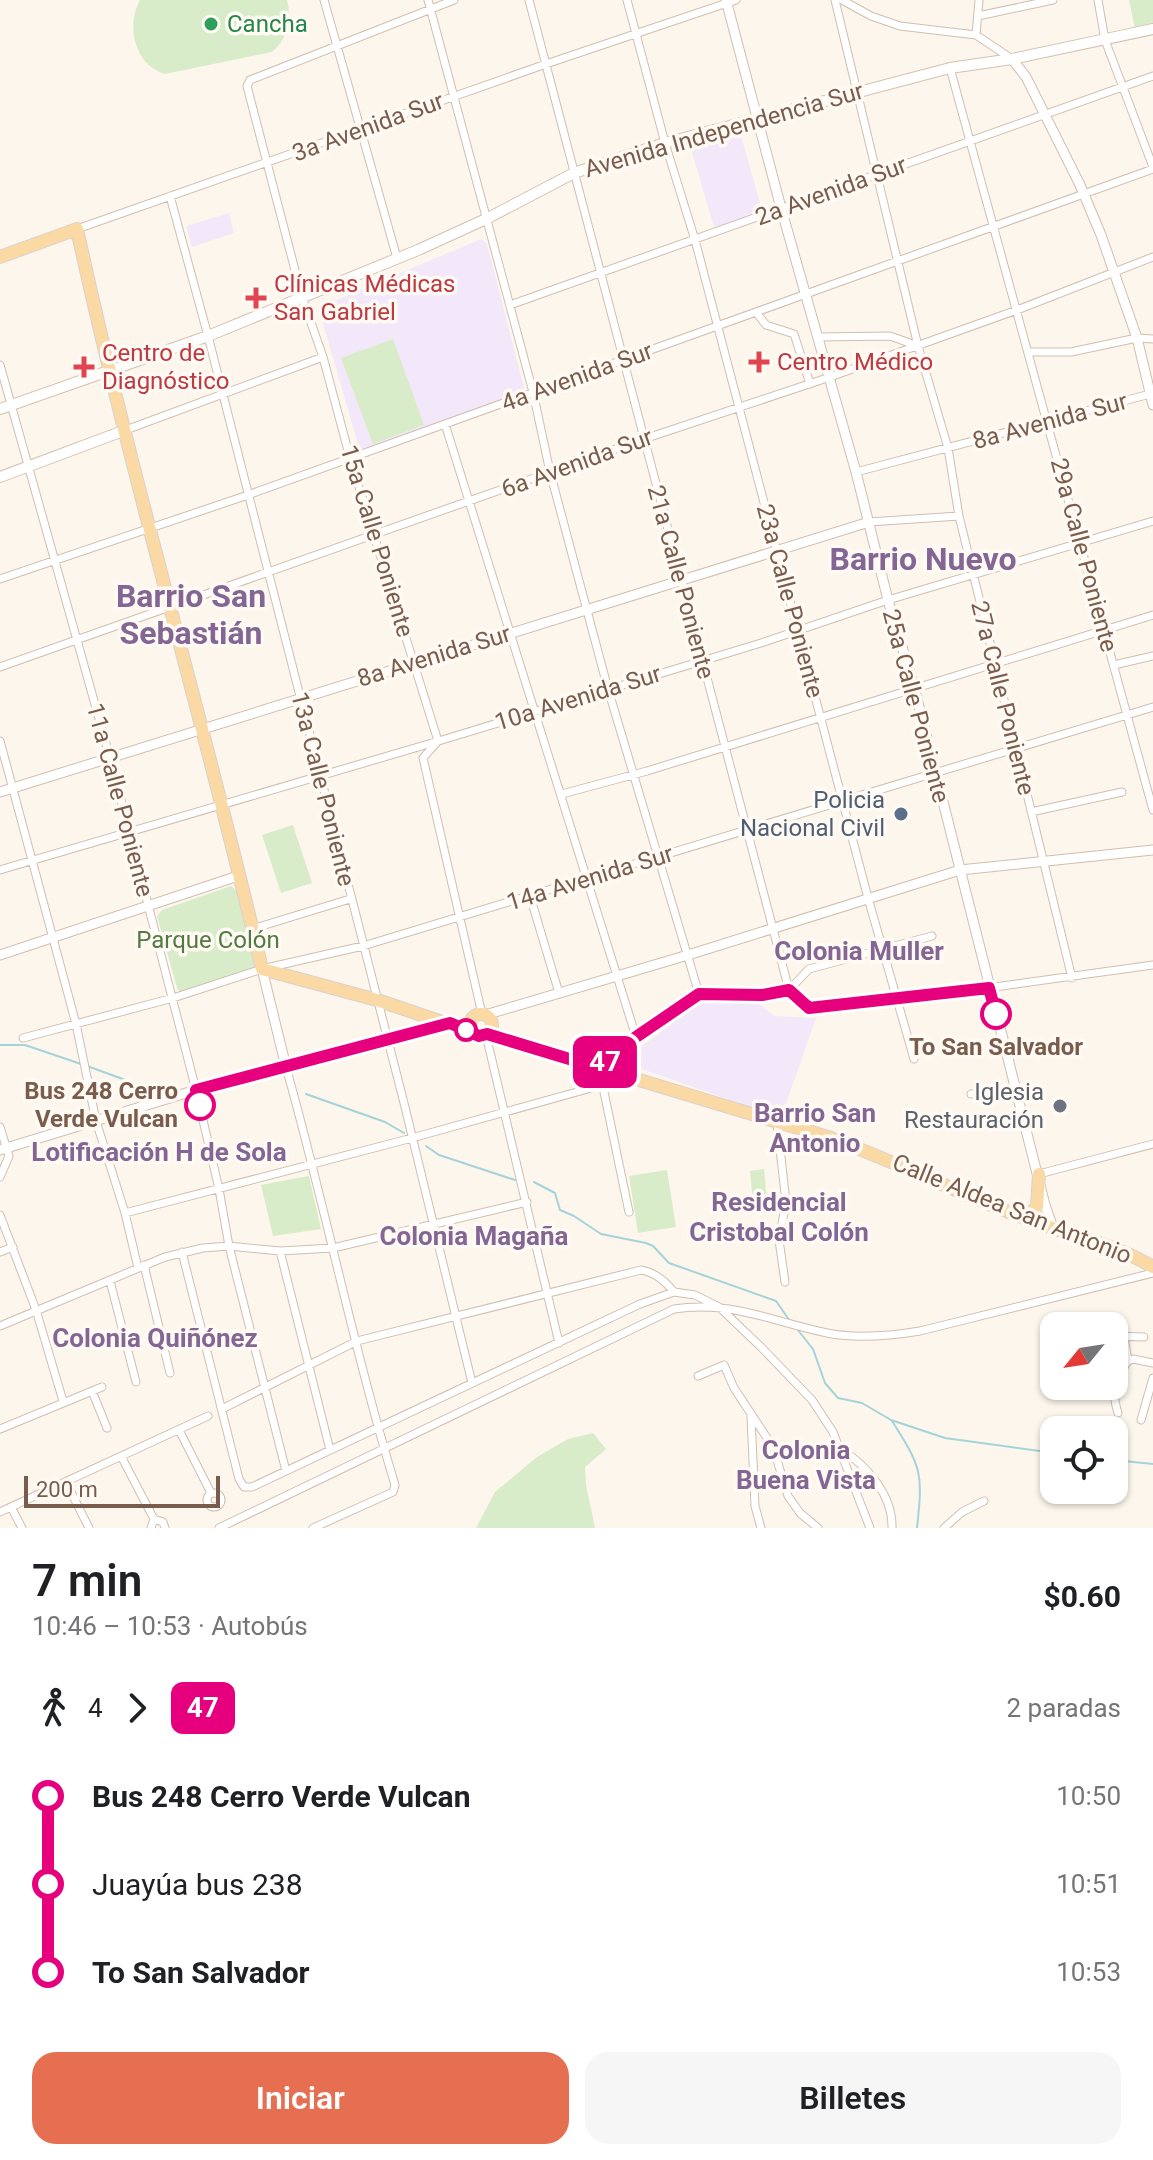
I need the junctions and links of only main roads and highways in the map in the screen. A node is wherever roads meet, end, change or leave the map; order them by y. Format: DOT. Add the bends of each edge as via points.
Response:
graph roads {
  1 [pos="1153,29"];
  2 [pos="0,257"];
  3 [pos="108,372"];
  4 [pos="6,407"];
  5 [pos="123,431"];
  6 [pos="0,477"];
  7 [pos="486,1022"];
  8 [pos="450,1023"];
  9 [pos="1039,1174"];
  10 [pos="1017,1215"];
  11 [pos="1153,1270"];
  1 -- 3 [label="main road, Avenida Independencia Sur" via="950,68 665,143 574,173 397,258"];
  2 -- 3 [label="main road, 3a Avenida Sur" via="77,229"];
  3 -- 4 [label="main road, Avenida Independencia Sur"];
  3 -- 5 [label="main road"];
  5 -- 6 [label="main road"];
  5 -- 8 [label="main road" via="262,969"];
  7 -- 8 [label="main road"];
  7 -- 8 [label="main road" via="469,1026 472,1032"];
  7 -- 10 [label="main road, Calle Aldea San Antonio" via="503,1039 886,1158"];
  9 -- 10 [label="main road" via="1037,1207"];
  10 -- 11 [label="main road, Calle Aldea San Antonio" via="1121,1251"];
}
